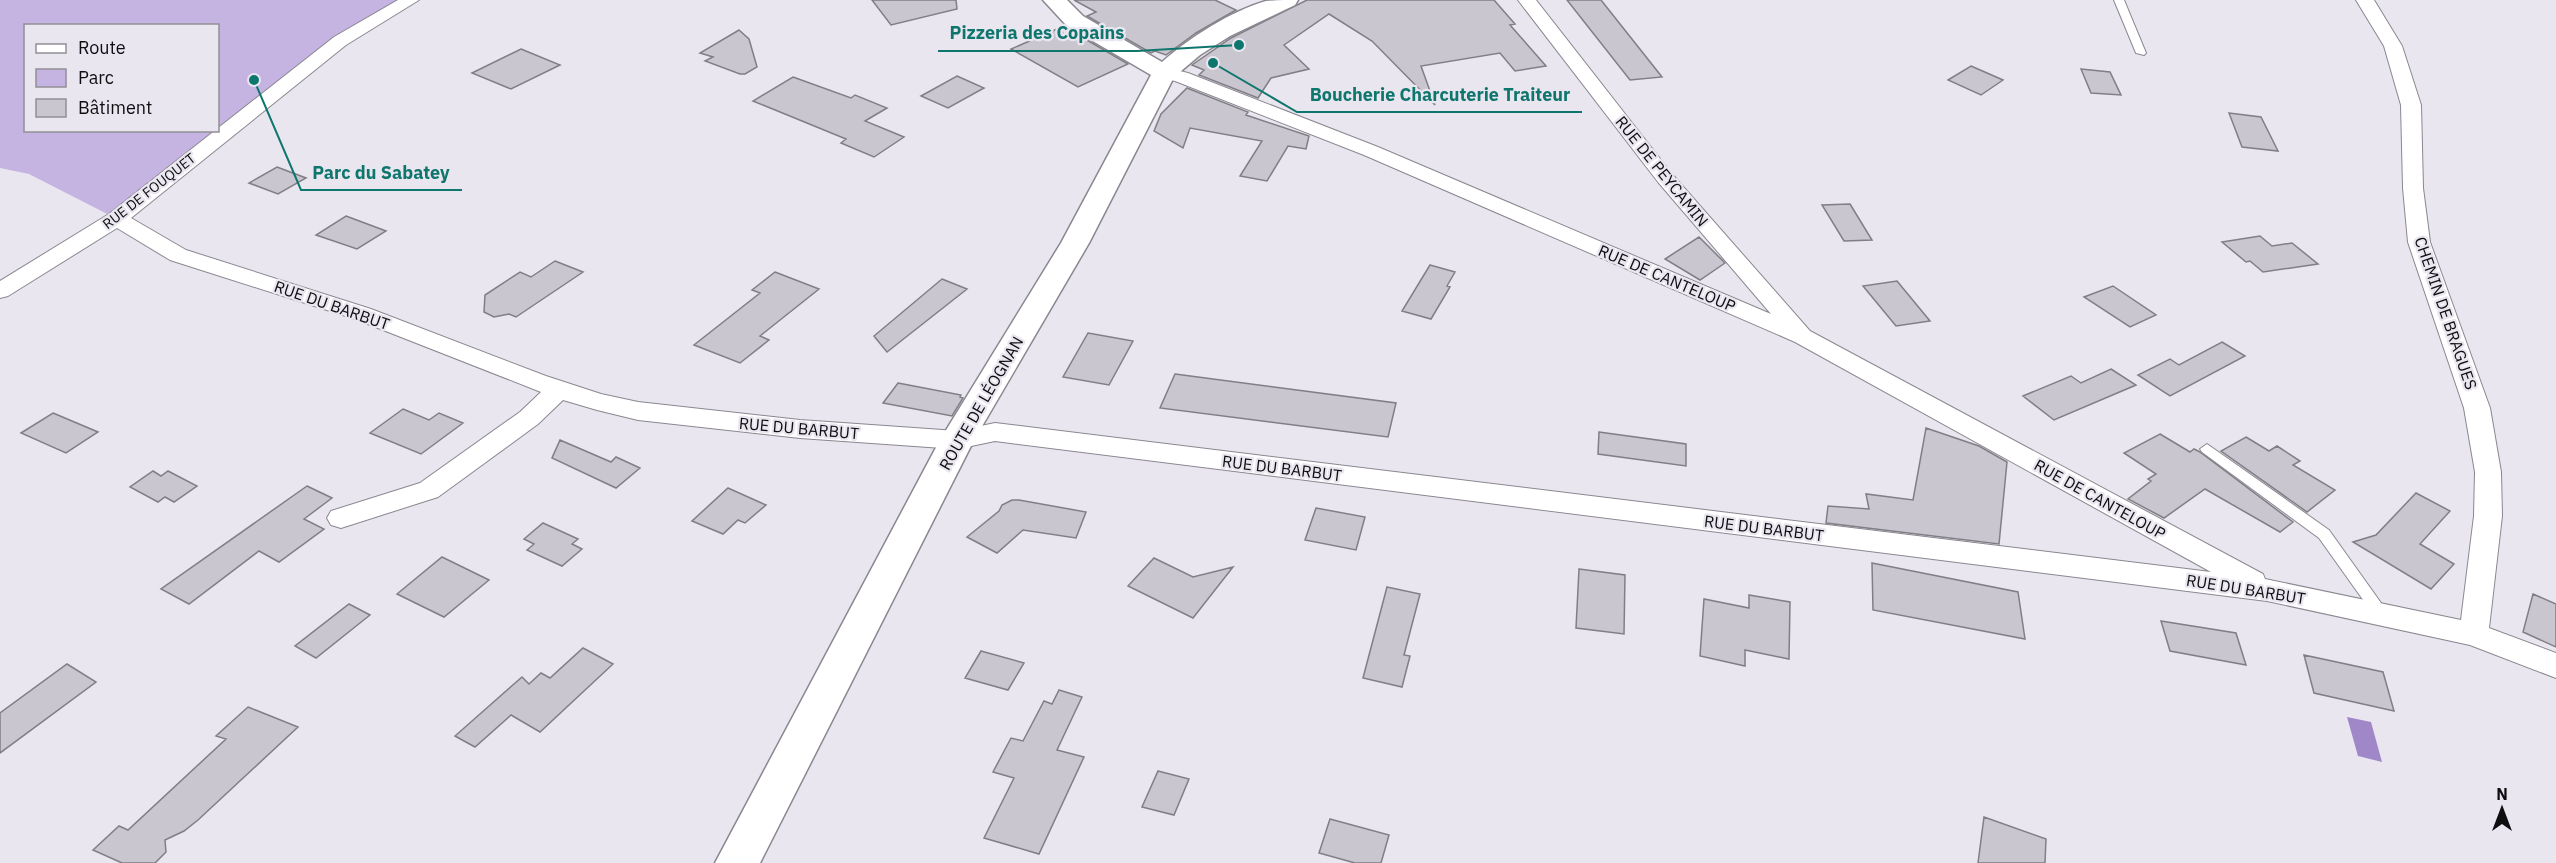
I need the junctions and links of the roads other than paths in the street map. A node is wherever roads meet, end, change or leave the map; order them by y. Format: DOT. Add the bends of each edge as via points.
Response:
graph roads {
  1 [pos="410,0"];
  2 [pos="1054,0"];
  3 [pos="1287,0"];
  4 [pos="1527,0"];
  5 [pos="2119,0"];
  6 [pos="2365,0"];
  7 [pos="2141,53"];
  8 [pos="1164,73"];
  9 [pos="117,219"];
  10 [pos="0,291"];
  11 [pos="1803,337"];
  12 [pos="560,389"];
  13 [pos="957,440"];
  14 [pos="2207,449"];
  15 [pos="340,518"];
  16 [pos="2267,590"];
  17 [pos="2380,614"];
  18 [pos="2474,634"];
  19 [pos="2556,666"];
  20 [pos="737,863"];
  1 -- 9 [label="street, RUE DE FOUQUET" via="340,41"];
  2 -- 8 [label="street, RUE DE CANTELOUP" via="1075,21"];
  3 -- 8 [label="street, ROUTE DE LÉOGNAN" via="1184,54"];
  4 -- 11 [label="street, RUE DE PEYCAMIN" via="1665,178"];
  5 -- 7 [label="lane"];
  6 -- 18 [label="street, CHEMIN DE BRAGUES" via="2392,46 2411,105 2419,242 2477,408 2488,472 2488,516"];
  8 -- 11 [label="street, RUE DE CANTELOUP" via="1181,76 1371,151"];
  8 -- 13 [label="street, ROUTE DE LÉOGNAN" via="1075,243"];
  9 -- 10 [label="street, RUE DE FOUQUET"];
  9 -- 12 [label="street, RUE DU BARBUT" via="178,255 363,314"];
  11 -- 16 [label="street, RUE DE CANTELOUP"];
  12 -- 13 [label="street, RUE DU BARBUT" via="638,411 800,429"];
  12 -- 15 [label="street" via="529,418 429,490"];
  13 -- 16 [label="street, RUE DU BARBUT" via="995,432"];
  13 -- 20 [label="street, ROUTE DE LÉOGNAN"];
  14 -- 17 [label="lane" via="2324,534"];
  16 -- 17 [label="street, RUE DU BARBUT"];
  17 -- 18 [label="street, RUE DU BARBUT"];
  18 -- 19 [label="street, RUE DU BARBUT"];
}
